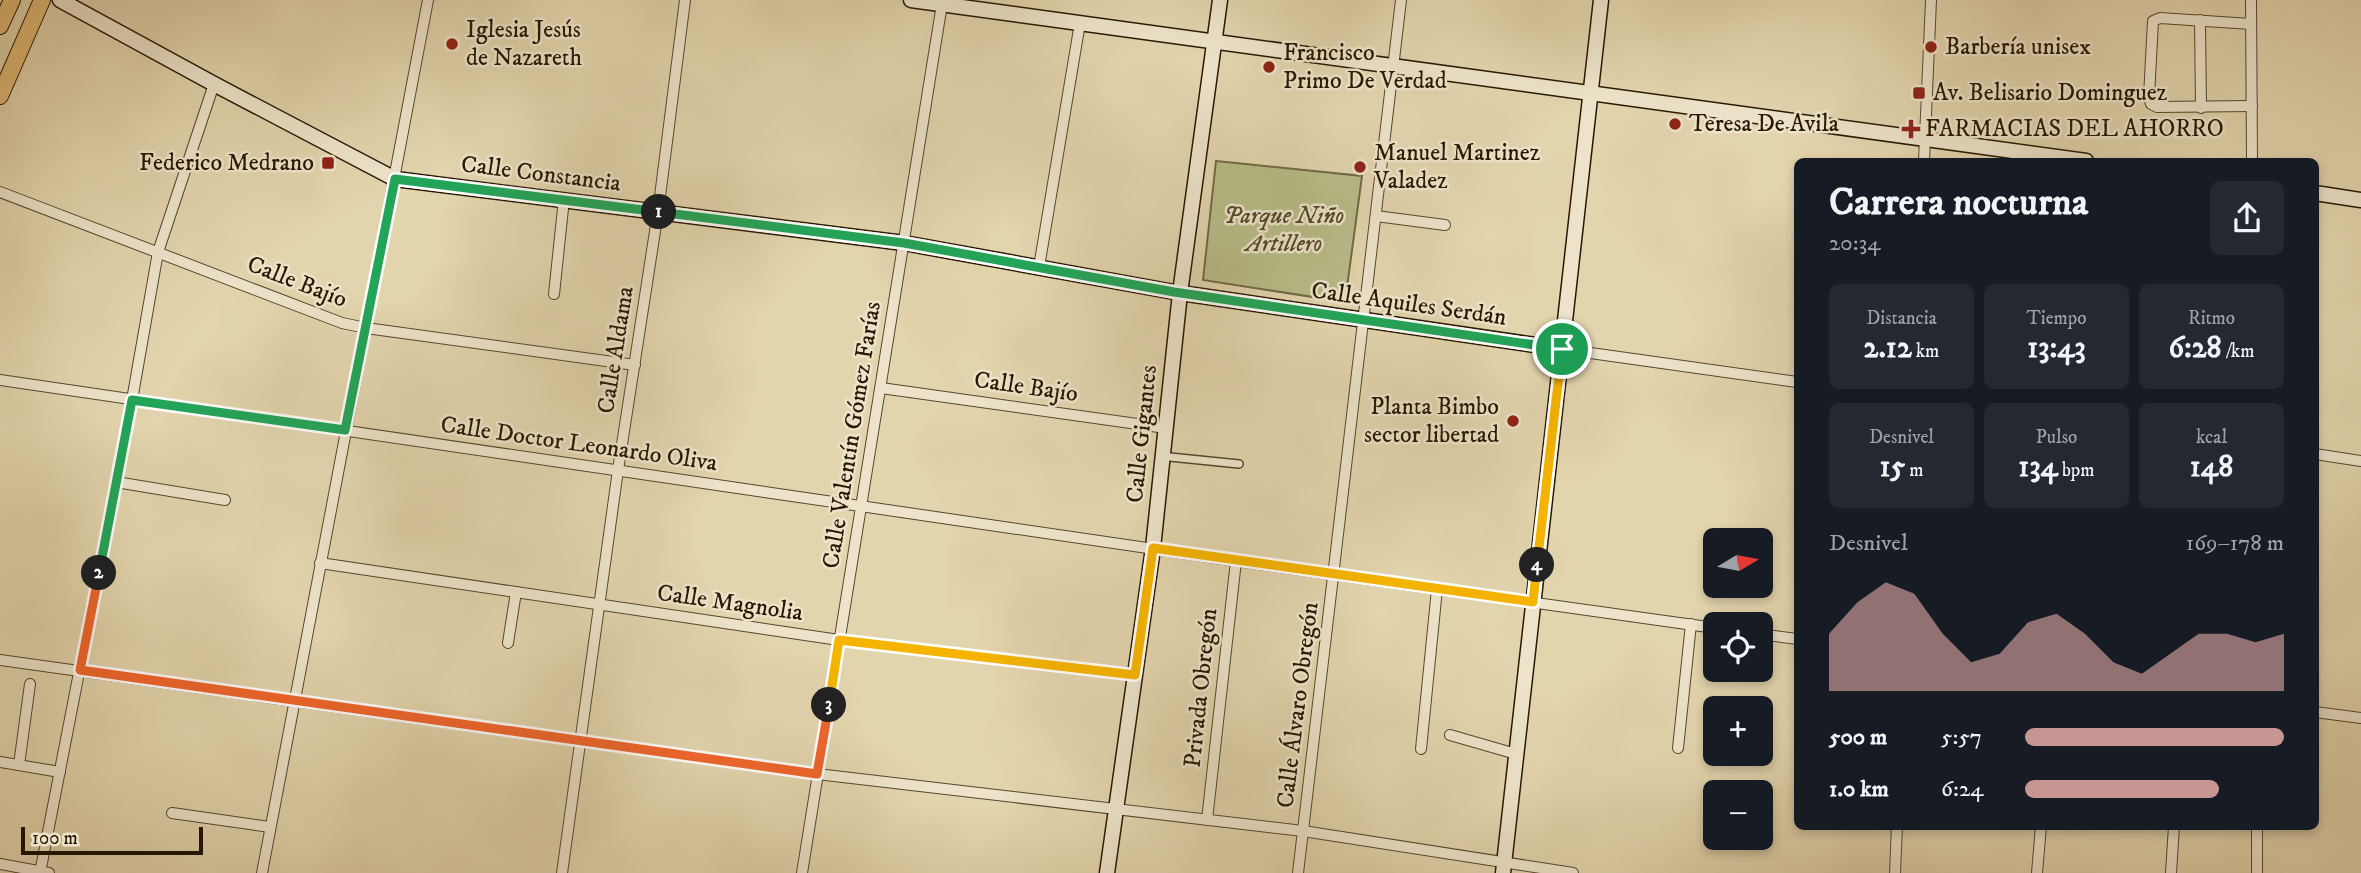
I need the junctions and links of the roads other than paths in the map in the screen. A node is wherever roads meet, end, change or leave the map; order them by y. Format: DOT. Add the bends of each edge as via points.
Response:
graph roads {
  1 [pos="12,0"];
  2 [pos="43,0"];
  3 [pos="60,0"];
  4 [pos="428,0"];
  5 [pos="685,0"];
  6 [pos="911,0"];
  7 [pos="1220,0"];
  8 [pos="1401,0"];
  9 [pos="1601,0"];
  10 [pos="1931,0"];
  11 [pos="2251,0"];
  12 [pos="942,4"];
  13 [pos="983,5"];
  14 [pos="2200,20"];
  15 [pos="1080,23"];
  16 [pos="2251,24"];
  17 [pos="0,26"];
  18 [pos="1215,42"];
  19 [pos="1394,66"];
  20 [pos="214,84"];
  21 [pos="1590,95"];
  22 [pos="0,96"];
  23 [pos="2252,106"];
  24 [pos="2201,107"];
  25 [pos="1925,138"];
  26 [pos="1924,158"];
  27 [pos="2065,158"];
  28 [pos="2252,158"];
  29 [pos="395,179"];
  30 [pos="0,192"];
  31 [pos="2319,194"];
  32 [pos="564,199"];
  33 [pos="2361,200"];
  34 [pos="658,212"];
  35 [pos="1377,216"];
  36 [pos="1445,225"];
  37 [pos="904,243"];
  38 [pos="158,252"];
  39 [pos="1039,267"];
  40 [pos="1181,293"];
  41 [pos="554,294"];
  42 [pos="1364,321"];
  43 [pos="366,328"];
  44 [pos="1562,349"];
  45 [pos="635,365"];
  46 [pos="0,380"];
  47 [pos="1794,382"];
  48 [pos="881,387"];
  49 [pos="132,400"];
  50 [pos="1166,428"];
  51 [pos="345,430"];
  52 [pos="2319,455"];
  53 [pos="1159,456"];
  54 [pos="2361,461"];
  55 [pos="1239,464"];
  56 [pos="618,470"];
  57 [pos="116,482"];
  58 [pos="225,500"];
  59 [pos="862,506"];
  60 [pos="1153,548"];
  61 [pos="1236,561"];
  62 [pos="320,563"];
  63 [pos="1335,575"];
  64 [pos="1437,589"];
  65 [pos="516,592"];
  66 [pos="1533,602"];
  67 [pos="599,605"];
  68 [pos="1691,624"];
  69 [pos="1703,626"];
  70 [pos="1773,636"];
  71 [pos="1794,639"];
  72 [pos="839,640"];
  73 [pos="508,643"];
  74 [pos="0,660"];
  75 [pos="80,670"];
  76 [pos="1135,675"];
  77 [pos="30,684"];
  78 [pos="295,700"];
  79 [pos="2319,713"];
  80 [pos="2361,718"];
  81 [pos="1450,735"];
  82 [pos="582,741"];
  83 [pos="1678,748"];
  84 [pos="1422,749"];
  85 [pos="1516,754"];
  86 [pos="0,762"];
  87 [pos="19,765"];
  88 [pos="60,772"];
  89 [pos="817,774"];
  90 [pos="1116,809"];
  91 [pos="172,813"];
  92 [pos="1208,820"];
  93 [pos="270,827"];
  94 [pos="1897,830"];
  95 [pos="2041,830"];
  96 [pos="2174,830"];
  97 [pos="2257,830"];
  98 [pos="1303,831"];
  99 [pos="0,864"];
  100 [pos="1503,868"];
  101 [pos="43,873"];
  102 [pos="262,873"];
  103 [pos="562,873"];
  104 [pos="802,873"];
  105 [pos="1107,873"];
  106 [pos="1298,873"];
  107 [pos="1573,873"];
  108 [pos="1895,873"];
  109 [pos="2037,873"];
  110 [pos="2171,873"];
  111 [pos="2257,873"];
  1 -- 17 [label="main road"];
  2 -- 22 [label="main road"];
  3 -- 20 [label="main road, Calle Constancia"];
  4 -- 29 [label="street"];
  5 -- 34 [label="street, Calle Aldama"];
  6 -- 12 [label="main road"];
  7 -- 18 [label="main road, Calle Gigantes"];
  8 -- 19 [label="street, Calle Álvaro Obregón"];
  9 -- 21 [label="main road"];
  10 -- 25 [label="street"];
  11 -- 16 [label="street"];
  12 -- 13 [label="main road"];
  12 -- 37 [label="street, Calle Valentín Gómez Farías"];
  13 -- 15 [label="main road"];
  14 -- 16 [label="street"];
  14 -- 24 [label="street"];
  14 -- 24 [label="street" via="2153,21 2149,97 2157,107"];
  15 -- 18 [label="main road"];
  15 -- 39 [label="street"];
  16 -- 23 [label="street"];
  18 -- 19 [label="main road"];
  18 -- 40 [label="main road, Calle Gigantes"];
  19 -- 21 [label="main road"];
  19 -- 35 [label="street, Calle Álvaro Obregón"];
  20 -- 29 [label="main road, Calle Constancia"];
  20 -- 38 [label="street"];
  21 -- 25 [label="main road"];
  21 -- 44 [label="main road"];
  23 -- 24 [label="street"];
  23 -- 28 [label="street"];
  25 -- 26 [label="street"];
  25 -- 27 [label="main road"];
  29 -- 32 [label="main road, Calle Constancia"];
  29 -- 43 [label="street"];
  30 -- 38 [label="street, Calle Bajío"];
  31 -- 33 [label="main road"];
  32 -- 34 [label="main road, Calle Constancia"];
  32 -- 41 [label="street"];
  34 -- 37 [label="main road, Calle Constancia"];
  34 -- 45 [label="street, Calle Aldama"];
  35 -- 36 [label="street"];
  35 -- 42 [label="street, Calle Álvaro Obregón"];
  37 -- 39 [label="main road, Calle Constancia"];
  37 -- 48 [label="street, Calle Valentín Gómez Farías"];
  38 -- 43 [label="street, Calle Bajío" via="342,323"];
  38 -- 49 [label="street"];
  39 -- 40 [label="main road, Calle Constancia"];
  40 -- 42 [label="main road, Calle Aquiles Serdán"];
  40 -- 50 [label="main road, Calle Gigantes"];
  42 -- 44 [label="main road, Calle Aquiles Serdán"];
  42 -- 63 [label="street, Calle Álvaro Obregón"];
  43 -- 45 [label="street, Calle Bajío"];
  43 -- 51 [label="street"];
  44 -- 47 [label="street, Calle Aquiles Serdán"];
  44 -- 66 [label="main road"];
  45 -- 56 [label="street, Calle Aldama"];
  46 -- 49 [label="street, Calle Doctor Leonardo Oliva"];
  48 -- 50 [label="street, Calle Bajío"];
  48 -- 59 [label="street, Calle Valentín Gómez Farías"];
  49 -- 51 [label="street, Calle Doctor Leonardo Oliva"];
  49 -- 57 [label="street"];
  50 -- 53 [label="main road, Calle Gigantes"];
  51 -- 56 [label="street, Calle Doctor Leonardo Oliva"];
  51 -- 62 [label="street"];
  52 -- 54 [label="street"];
  53 -- 55 [label="street"];
  53 -- 60 [label="main road, Calle Gigantes"];
  56 -- 59 [label="street, Calle Doctor Leonardo Oliva"];
  56 -- 67 [label="street, Calle Aldama"];
  57 -- 58 [label="street"];
  57 -- 75 [label="street"];
  59 -- 60 [label="street, Calle Doctor Leonardo Oliva"];
  59 -- 72 [label="street, Calle Valentín Gómez Farías"];
  60 -- 61 [label="street, Calle Doctor Leonardo Oliva"];
  60 -- 76 [label="main road, Calle Gigantes"];
  61 -- 63 [label="street, Calle Doctor Leonardo Oliva"];
  61 -- 92 [label="street, Privada Obregón"];
  62 -- 65 [label="street, Calle Magnolia"];
  62 -- 78 [label="street"];
  63 -- 64 [label="street, Calle Doctor Leonardo Oliva"];
  63 -- 98 [label="street, Calle Álvaro Obregón"];
  64 -- 66 [label="street, Calle Doctor Leonardo Oliva"];
  64 -- 84 [label="street"];
  65 -- 67 [label="street, Calle Magnolia"];
  65 -- 73 [label="street"];
  66 -- 68 [label="street, Calle Doctor Leonardo Oliva"];
  66 -- 85 [label="main road"];
  67 -- 72 [label="street, Calle Magnolia"];
  67 -- 82 [label="street, Calle Aldama"];
  68 -- 69 [label="street, Calle Doctor Leonardo Oliva"];
  68 -- 83 [label="street"];
  70 -- 71 [label="street"];
  72 -- 76 [label="street, Calle Magnolia"];
  72 -- 89 [label="street, Calle Valentín Gómez Farías"];
  74 -- 75 [label="street"];
  75 -- 78 [label="street"];
  75 -- 88 [label="street"];
  76 -- 90 [label="main road, Calle Gigantes"];
  77 -- 87 [label="street"];
  78 -- 82 [label="street"];
  78 -- 93 [label="street"];
  79 -- 80 [label="street"];
  81 -- 85 [label="street"];
  82 -- 89 [label="street"];
  82 -- 103 [label="street, Calle Aldama"];
  85 -- 100 [label="main road"];
  86 -- 87 [label="street"];
  87 -- 88 [label="street"];
  88 -- 101 [label="street"];
  89 -- 90 [label="street"];
  89 -- 104 [label="street, Calle Valentín Gómez Farías"];
  90 -- 92 [label="street"];
  90 -- 105 [label="main road, Calle Gigantes"];
  91 -- 93 [label="street"];
  92 -- 98 [label="street"];
  93 -- 102 [label="street"];
  94 -- 108 [label="street"];
  95 -- 109 [label="street"];
  96 -- 110 [label="street"];
  97 -- 111 [label="street"];
  98 -- 100 [label="street"];
  98 -- 106 [label="street, Calle Álvaro Obregón"];
  99 -- 101 [label="street"];
  100 -- 107 [label="street"];
}
